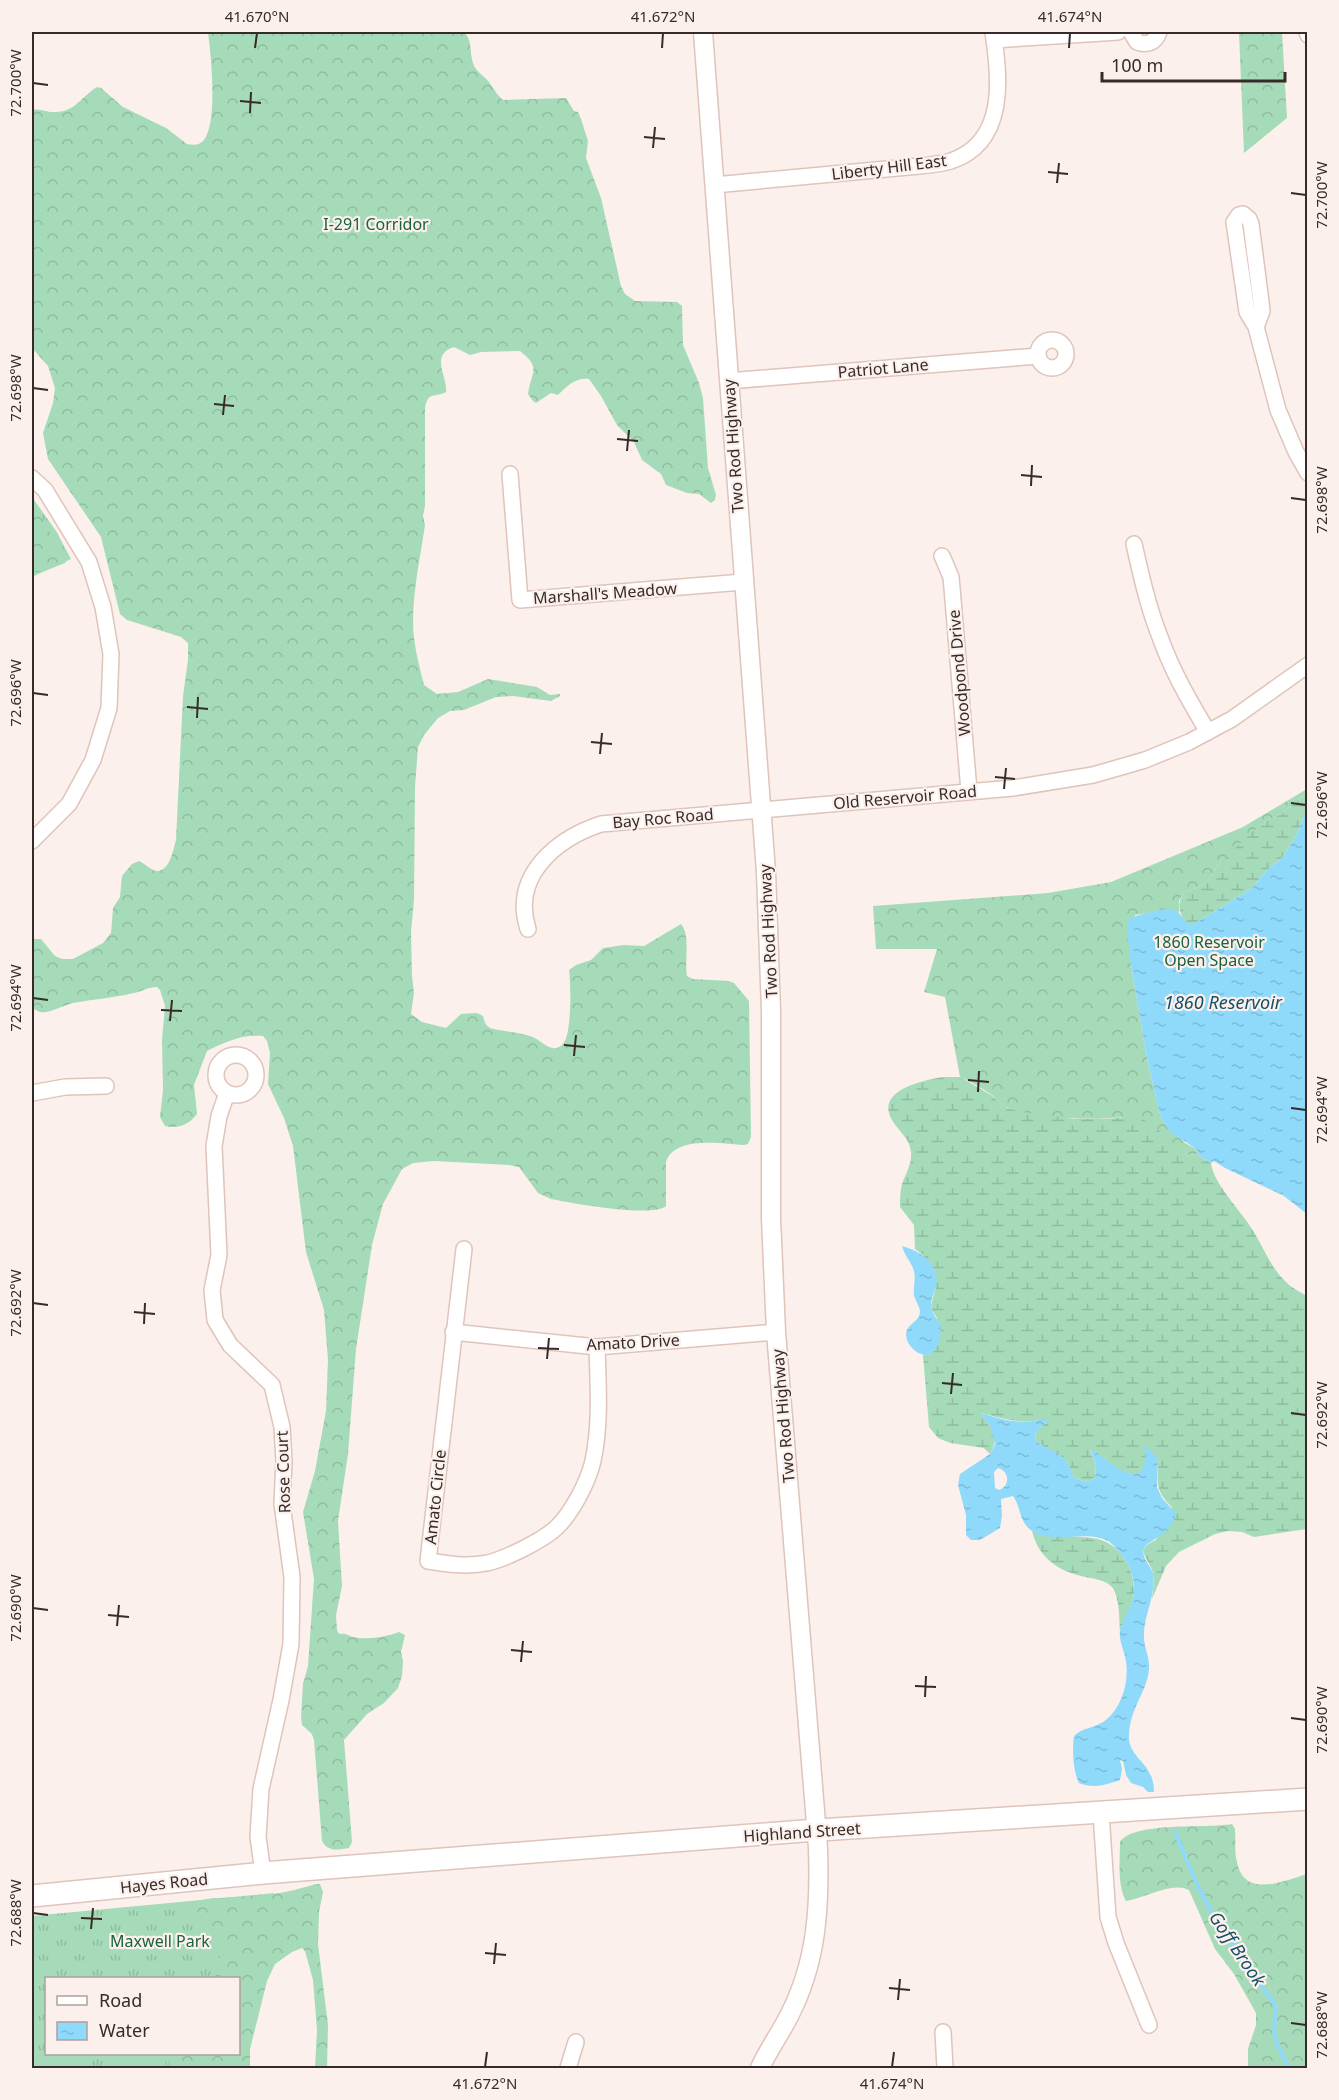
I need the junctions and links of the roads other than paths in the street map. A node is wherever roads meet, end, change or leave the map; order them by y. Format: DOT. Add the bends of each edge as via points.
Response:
graph roads {
  1 [pos="703,32"];
  2 [pos="1118,32"];
  3 [pos="1131,32"];
  4 [pos="1159,32"];
  5 [pos="993,36"];
  6 [pos="714,185"];
  7 [pos="1256,327"];
  8 [pos="1038,356"];
  9 [pos="728,381"];
  10 [pos="1308,473"];
  11 [pos="510,474"];
  12 [pos="32,478"];
  13 [pos="1134,543"];
  14 [pos="942,556"];
  15 [pos="743,582"];
  16 [pos="1308,665"];
  17 [pos="1208,732"];
  18 [pos="969,791"];
  19 [pos="761,810"];
  20 [pos="32,841"];
  21 [pos="528,929"];
  22 [pos="106,1086"];
  23 [pos="32,1093"];
  24 [pos="227,1093"];
  25 [pos="464,1249"];
  26 [pos="453,1332"];
  27 [pos="776,1332"];
  28 [pos="597,1347"];
  29 [pos="1308,1799"];
  30 [pos="1101,1813"];
  31 [pos="817,1830"];
  32 [pos="297,1871"];
  33 [pos="263,1873"];
  34 [pos="32,1896"];
  35 [pos="1149,2025"];
  36 [pos="943,2032"];
  37 [pos="576,2042"];
  38 [pos="568,2068"];
  39 [pos="760,2068"];
  40 [pos="945,2068"];
  1 -- 6 [label="street, Two Rod Highway"];
  2 -- 5 [label="street"];
  3 -- 4 [label="street" via="1137,42 1146,44 1155,40"];
  5 -- 6 [label="street, Liberty Hill East" via="998,89 994,115 983,139 962,156 919,166"];
  6 -- 9 [label="street, Two Rod Highway"];
  7 -- 7 [label="street" via="1261,302 1250,219 1243,214 1236,218 1234,227 1247,312"];
  7 -- 10 [label="street" via="1278,410"];
  8 -- 9 [label="street, Patriot Lane"];
  9 -- 15 [label="street, Two Rod Highway"];
  11 -- 15 [label="street, Marshall's Meadow" via="520,600"];
  12 -- 20 [label="street" via="45,490 89,562 111,654 109,708 93,760 69,804"];
  13 -- 17 [label="street" via="1160,638"];
  14 -- 18 [label="street, Woodpond Drive" via="951,577"];
  15 -- 19 [label="street, Two Rod Highway"];
  16 -- 17 [label="street, Old Reservoir Road"];
  17 -- 18 [label="street, Old Reservoir Road" via="1169,752 1093,775"];
  18 -- 19 [label="street, Old Reservoir Road"];
  19 -- 21 [label="street, Bay Roc Road" via="616,821 587,829 560,844 530,880 523,905"];
  19 -- 27 [label="street, Two Rod Highway" via="771,988 771,1218"];
  22 -- 23 [label="street"];
  24 -- 33 [label="street, Rose Court" via="214,1146 219,1255 212,1290 215,1320 230,1345 272,1385 282,1427 282,1504 292,1577 291,1644 261,1789 258,1837"];
  25 -- 26 [label="street, Amato Circle"];
  26 -- 28 [label="street, Amato Drive"];
  26 -- 28 [label="street, Amato Circle" via="428,1561 454,1565 487,1563 527,1546 556,1528 579,1497 593,1463 598,1425"];
  27 -- 28 [label="street, Amato Drive"];
  27 -- 31 [label="street, Two Rod Highway"];
  29 -- 30 [label="main road, Highland Street"];
  30 -- 31 [label="main road, Highland Street"];
  30 -- 35 [label="street" via="1108,1917"];
  31 -- 32 [label="main road, Highland Street"];
  31 -- 39 [label="street, Two Rod Highway" via="819,1896 815,1941 790,2014"];
  32 -- 33 [label="main road, Hayes Road"];
  33 -- 34 [label="main road, Hayes Road"];
  36 -- 40 [label="street"];
  37 -- 38 [label="street"];
}
